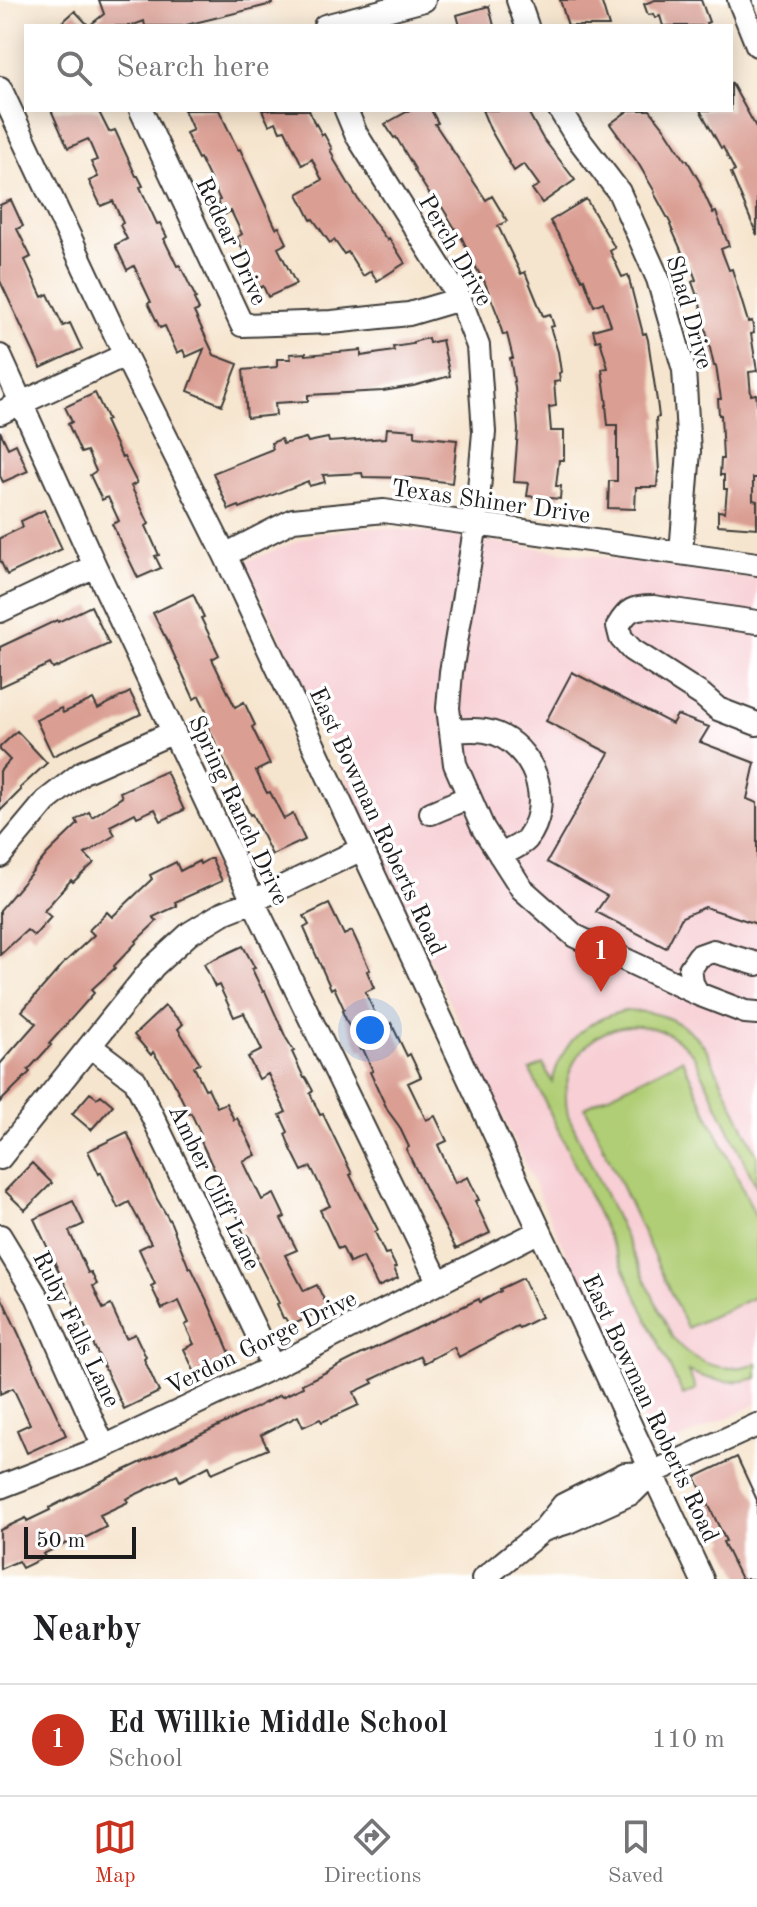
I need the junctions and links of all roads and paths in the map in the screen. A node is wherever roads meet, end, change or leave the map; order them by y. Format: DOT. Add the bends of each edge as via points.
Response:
graph roads {
  1 [pos="424,0"];
  2 [pos="518,0"];
  3 [pos="739,0"];
  4 [pos="333,24"];
  5 [pos="526,24"];
  6 [pos="757,45"];
  7 [pos="0,88"];
  8 [pos="142,112"];
  9 [pos="347,112"];
  10 [pos="561,112"];
  11 [pos="460,299"];
  12 [pos="125,355"];
  13 [pos="0,356"];
  14 [pos="22,403"];
  15 [pos="0,413"];
  16 [pos="476,524"];
  17 [pos="681,553"];
  18 [pos="225,555"];
  19 [pos="757,564"];
  20 [pos="95,566"];
  21 [pos="0,611"];
  22 [pos="757,622"];
  23 [pos="757,724"];
  24 [pos="451,731"];
  25 [pos="174,732"];
  26 [pos="469,797"];
  27 [pos="431,813"];
  28 [pos="362,849"];
  29 [pos="500,855"];
  30 [pos="0,856"];
  31 [pos="253,901"];
  32 [pos="757,964"];
  33 [pos="690,969"];
  34 [pos="669,980"];
  35 [pos="698,994"];
  36 [pos="757,1013"];
  37 [pos="90,1046"];
  38 [pos="0,1158"];
  39 [pos="540,1231"];
  40 [pos="0,1236"];
  41 [pos="439,1283"];
  42 [pos="273,1367"];
  43 [pos="757,1425"];
  44 [pos="104,1447"];
  45 [pos="652,1473"];
  46 [pos="0,1487"];
  47 [pos="483,1579"];
  48 [pos="702,1579"];
  1 -- 4 [label="street"];
  2 -- 5 [label="street"];
  3 -- 6 [label="street"];
  7 -- 12 [label="street, East Bowman Roberts Road"];
  8 -- 11 [label="street, Redear Drive" via="242,325 409,314"];
  9 -- 11 [label="street, Perch Drive"];
  10 -- 17 [label="street, Shad Drive" via="619,192 658,279 684,370 689,451"];
  11 -- 16 [label="street, Perch Drive" via="478,346 484,432"];
  12 -- 14 [label="street"];
  12 -- 18 [label="street, East Bowman Roberts Road"];
  13 -- 14 [label="street, Spring Ranch Drive"];
  14 -- 15 [label="street"];
  14 -- 20 [label="street, Spring Ranch Drive"];
  16 -- 17 [label="street, Texas Shiner Drive"];
  16 -- 18 [label="street, Texas Shiner Drive" via="384,511 293,520"];
  16 -- 24 [label="street, Perch Drive" via="451,672"];
  17 -- 19 [label="street, Texas Shiner Drive"];
  18 -- 28 [label="street, East Bowman Roberts Road"];
  20 -- 21 [label="street"];
  20 -- 25 [label="street, Spring Ranch Drive"];
  22 -- 23 [label="street" via="638,607 625,613 618,626 632,650 718,709"];
  24 -- 26 [label="street, Perch Drive" via="455,764"];
  24 -- 29 [label="street" via="500,736 521,751 535,773 540,803 536,822 525,841"];
  25 -- 30 [label="street" via="83,772 46,801"];
  25 -- 31 [label="street, Spring Ranch Drive"];
  26 -- 27 [label="street"];
  26 -- 29 [label="street, Perch Drive"];
  28 -- 31 [label="street"];
  28 -- 39 [label="street, East Bowman Roberts Road"];
  29 -- 34 [label="street, Perch Drive" via="522,889 575,936"];
  31 -- 37 [label="street" via="190,933 153,967"];
  31 -- 41 [label="street, Spring Ranch Drive"];
  32 -- 33 [label="street" via="713,951 699,956"];
  33 -- 34 [label="street"];
  33 -- 35 [label="street"];
  34 -- 35 [label="street, Perch Drive"];
  35 -- 36 [label="street, Perch Drive"];
  37 -- 38 [label="street"];
  37 -- 42 [label="street, Amber Cliff Lane" via="135,1080"];
  39 -- 41 [label="street, Verdon Gorge Drive"];
  39 -- 45 [label="street, East Bowman Roberts Road"];
  40 -- 44 [label="street, Ruby Falls Lane" via="37,1297"];
  41 -- 42 [label="street, Verdon Gorge Drive"];
  42 -- 44 [label="street, Verdon Gorge Drive"];
  43 -- 45 [label="street"];
  44 -- 46 [label="street, Verdon Gorge Drive"];
  45 -- 47 [label="street" via="632,1493 543,1530"];
  45 -- 48 [label="street, East Bowman Roberts Road"];
}
